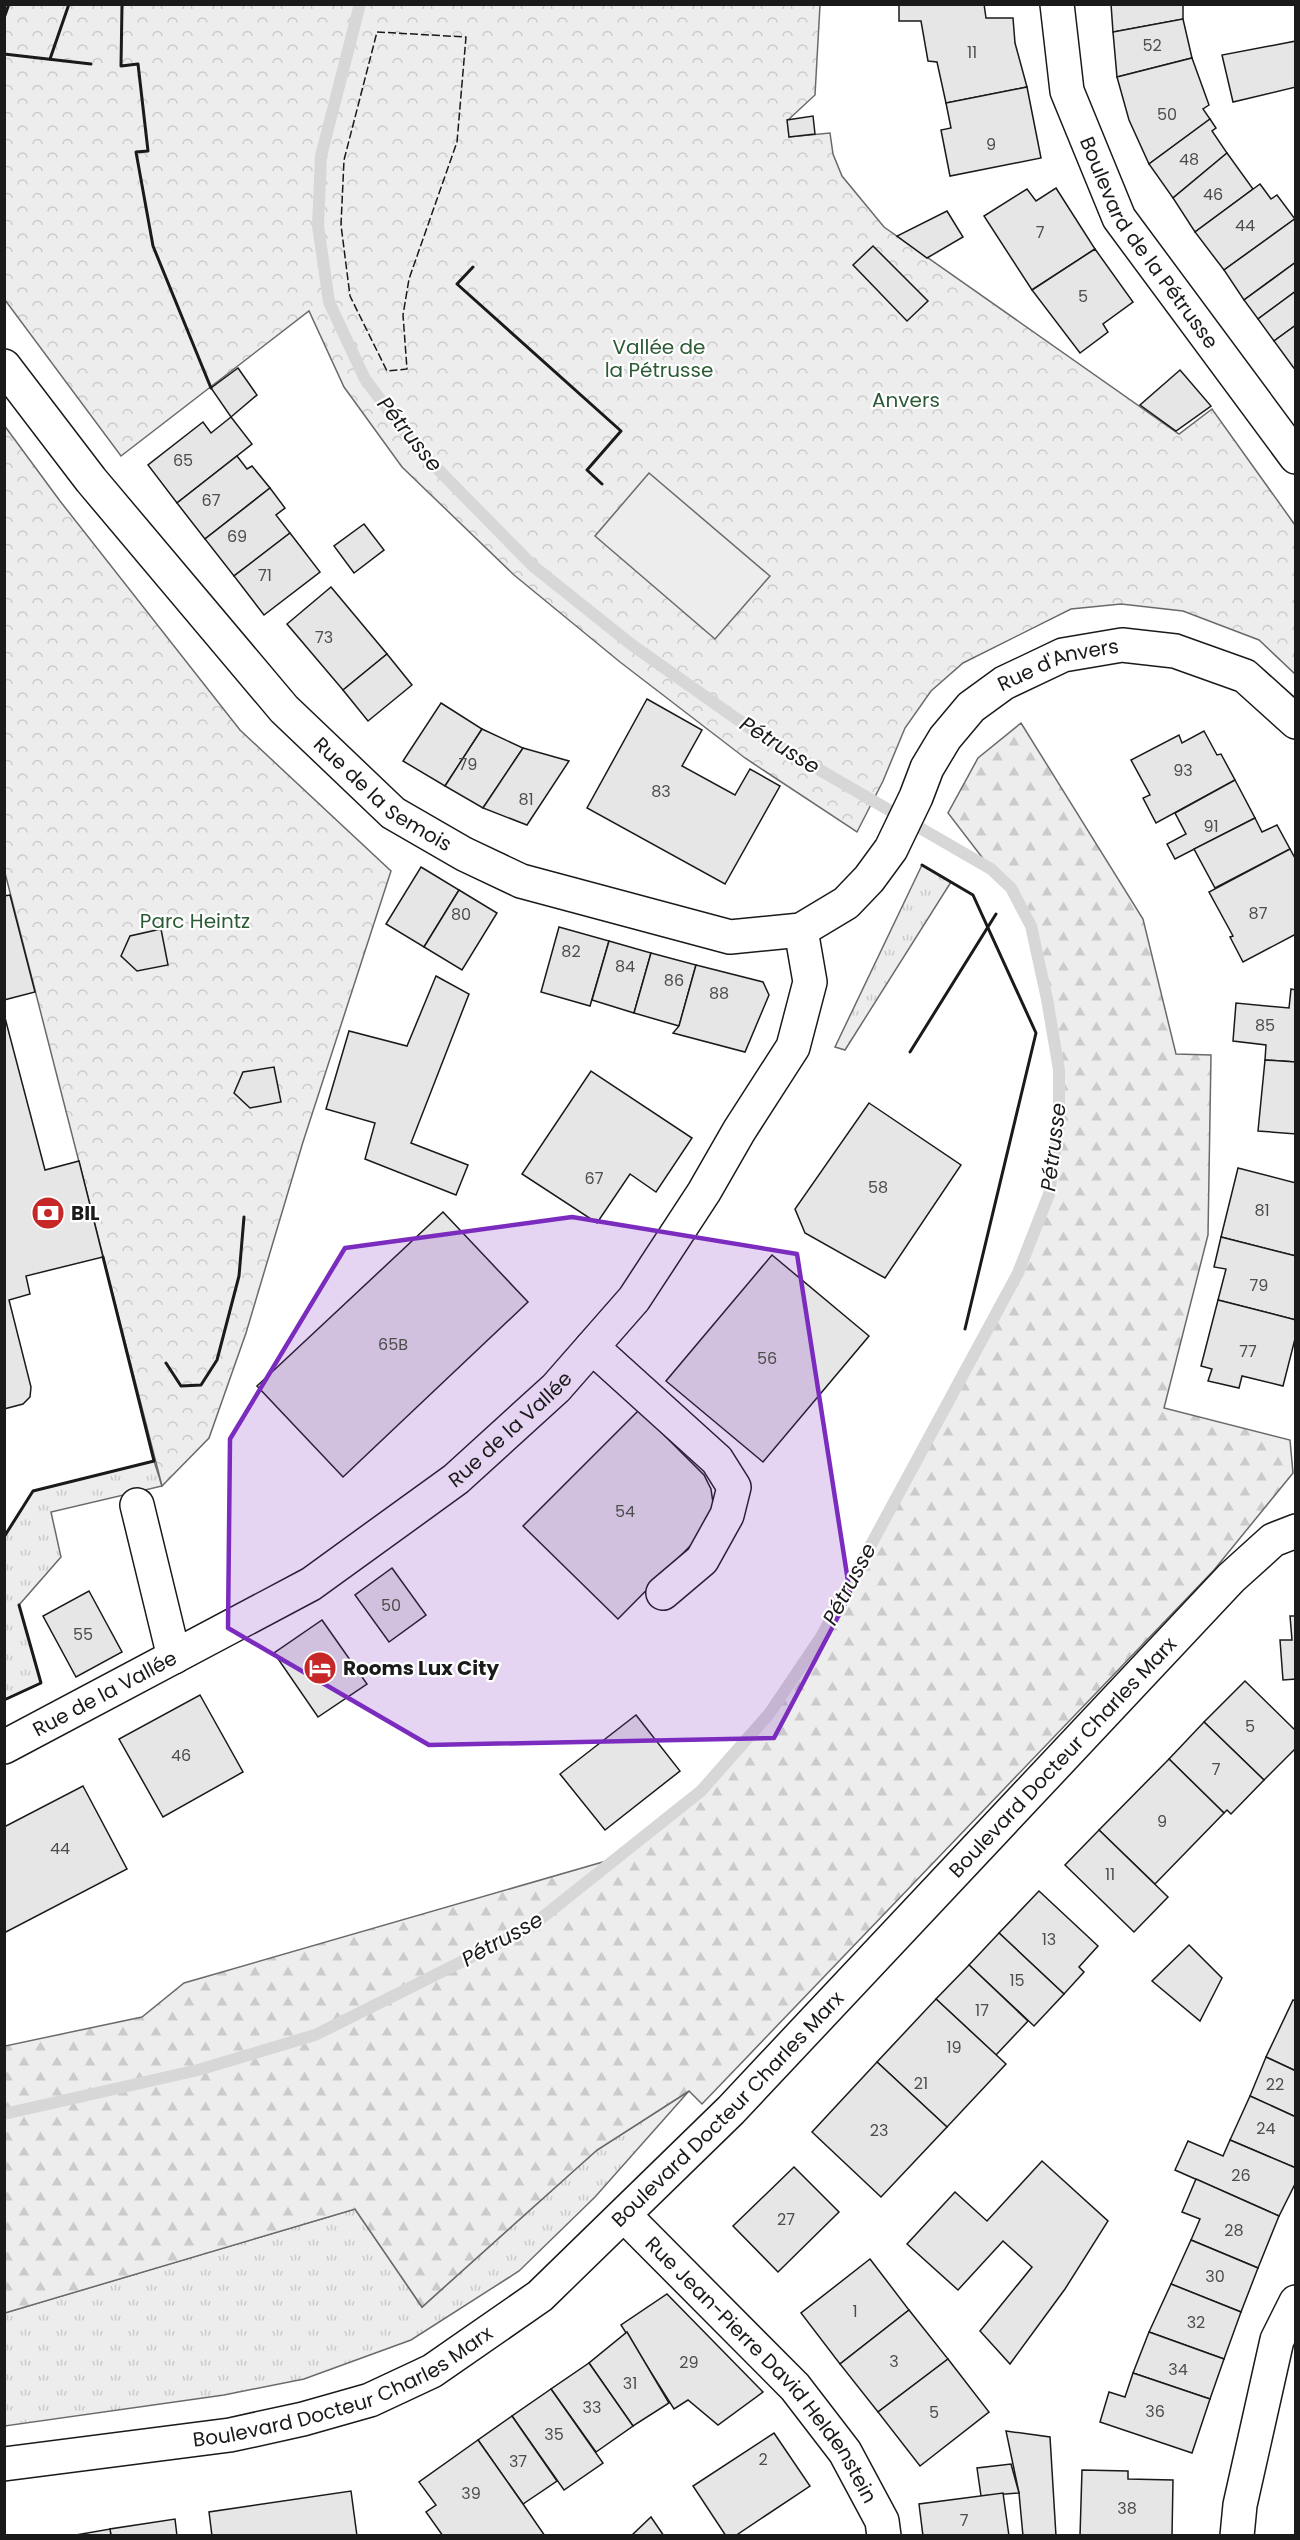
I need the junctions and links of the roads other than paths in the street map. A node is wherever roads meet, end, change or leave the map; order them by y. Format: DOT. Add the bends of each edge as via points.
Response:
graph roads {
  1 [pos="1057,4"];
  2 [pos="4,366"];
  3 [pos="1293,448"];
  4 [pos="1296,722"];
  5 [pos="891,849"];
  6 [pos="801,930"];
  7 [pos="592,1347"];
  8 [pos="137,1506"];
  9 [pos="1296,1531"];
  10 [pos="663,1593"];
  11 [pos="174,1657"];
  12 [pos="4,1747"];
  13 [pos="624,2215"];
  14 [pos="1296,2302"];
  15 [pos="10,2463"];
  16 [pos="884,2535"];
  17 [pos="1237,2535"];
  1 -- 3 [label="street, Boulevard de la Pétrusse" via="1067,91 1119,218"];
  2 -- 6 [label="street, Rue de la Semois" via="91,480 284,709 393,813 521,881 730,937"];
  4 -- 5 [label="street, Rue d'Anvers" via="1245,676 1175,651 1122,645 1063,655 1004,684 971,707 927,768"];
  5 -- 6 [label="street, Rue de la Semois" via="846,903"];
  6 -- 7 [label="street, Rue de la Vallée" via="810,982 793,1047 634,1299"];
  7 -- 10 [label="street" via="717,1460 734,1487 727,1515 702,1560"];
  7 -- 11 [label="street, Rue de la Vallée" via="556,1388 456,1479 311,1584"];
  8 -- 11 [label="street"];
  9 -- 13 [label="street, Boulevard Docteur Charles Marx" via="1273,1540 1231,1578 731,2110"];
  11 -- 12 [label="street, Rue de la Vallée"];
  13 -- 15 [label="street, Boulevard Docteur Charles Marx" via="540,2296 432,2371 370,2400 230,2434"];
  13 -- 16 [label="street, Rue Jean-Pierre David Heldenstein" via="795,2387 845,2452 882,2521"];
  14 -- 17 [label="street" via="1277,2340 1240,2505"];
}
